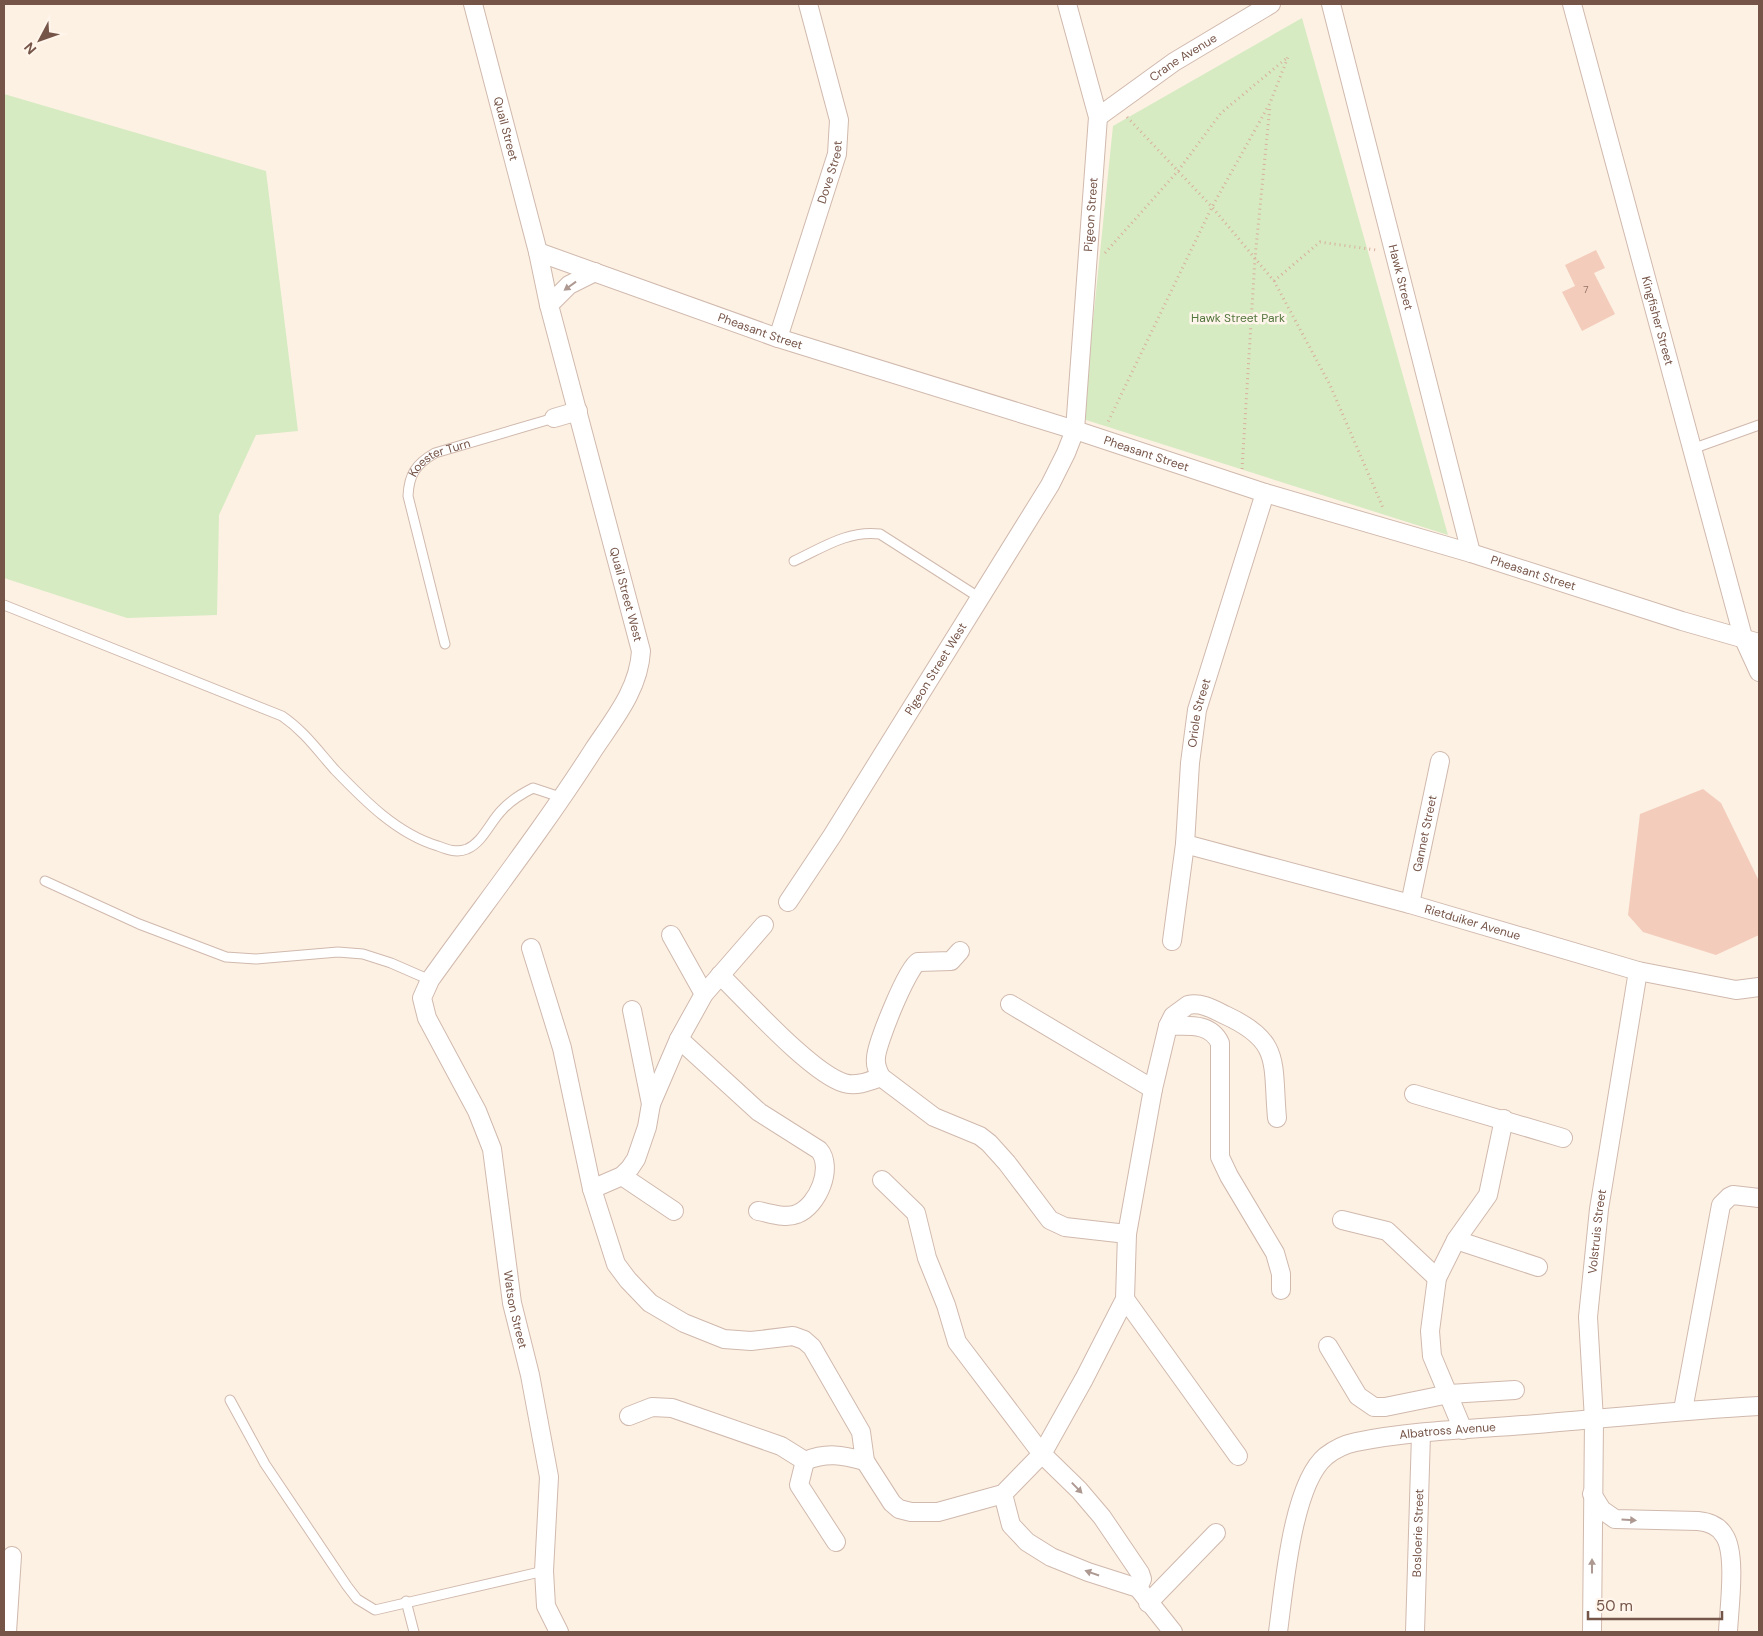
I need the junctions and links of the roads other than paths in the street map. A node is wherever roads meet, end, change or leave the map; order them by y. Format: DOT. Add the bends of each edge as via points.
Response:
graph roads {
  1 [pos="473,4"];
  2 [pos="808,4"];
  3 [pos="1067,4"];
  4 [pos="1271,4"];
  5 [pos="1331,4"];
  6 [pos="1572,4"];
  7 [pos="1098,117"];
  8 [pos="538,252"];
  9 [pos="595,272"];
  10 [pos="549,305"];
  11 [pos="778,338"];
  12 [pos="578,411"];
  13 [pos="554,418"];
  14 [pos="1759,425"];
  15 [pos="1075,430"];
  16 [pos="1692,449"];
  17 [pos="1265,493"];
  18 [pos="1471,553"];
  19 [pos="794,561"];
  20 [pos="980,598"];
  21 [pos="4,605"];
  22 [pos="1751,640"];
  23 [pos="445,644"];
  24 [pos="1759,672"];
  25 [pos="1440,761"];
  26 [pos="563,798"];
  27 [pos="1185,844"];
  28 [pos="45,880"];
  29 [pos="788,902"];
  30 [pos="1410,904"];
  31 [pos="764,925"];
  32 [pos="671,935"];
  33 [pos="1172,942"];
  34 [pos="531,948"];
  35 [pos="960,951"];
  36 [pos="1638,971"];
  37 [pos="720,975"];
  38 [pos="430,980"];
  39 [pos="1759,987"];
  40 [pos="704,994"];
  41 [pos="422,998"];
  42 [pos="1010,1004"];
  43 [pos="632,1010"];
  44 [pos="1168,1026"];
  45 [pos="679,1039"];
  46 [pos="881,1077"];
  47 [pos="1153,1089"];
  48 [pos="1414,1094"];
  49 [pos="651,1104"];
  50 [pos="1277,1118"];
  51 [pos="1504,1119"];
  52 [pos="1563,1138"];
  53 [pos="622,1176"];
  54 [pos="882,1180"];
  55 [pos="592,1189"];
  56 [pos="1759,1198"];
  57 [pos="674,1211"];
  58 [pos="758,1211"];
  59 [pos="1342,1220"];
  60 [pos="1127,1234"];
  61 [pos="1456,1240"];
  62 [pos="1538,1267"];
  63 [pos="1437,1278"];
  64 [pos="1281,1290"];
  65 [pos="1125,1299"];
  66 [pos="1328,1346"];
  67 [pos="1515,1390"];
  68 [pos="1449,1394"];
  69 [pos="230,1400"];
  70 [pos="1759,1406"];
  71 [pos="1683,1410"];
  72 [pos="629,1416"];
  73 [pos="1594,1420"];
  74 [pos="1462,1430"];
  75 [pos="1422,1434"];
  76 [pos="1042,1454"];
  77 [pos="1238,1456"];
  78 [pos="805,1461"];
  79 [pos="865,1461"];
  80 [pos="1003,1494"];
  81 [pos="1592,1494"];
  82 [pos="1216,1533"];
  83 [pos="836,1542"];
  84 [pos="12,1556"];
  85 [pos="544,1571"];
  86 [pos="1138,1588"];
  87 [pos="406,1601"];
  88 [pos="1148,1603"];
  89 [pos="7,1632"];
  90 [pos="414,1632"];
  91 [pos="559,1632"];
  92 [pos="1173,1632"];
  93 [pos="1278,1632"];
  94 [pos="1415,1632"];
  95 [pos="1592,1632"];
  96 [pos="1728,1632"];
  1 -- 8 [label="street, Quail Street"];
  2 -- 11 [label="street, Dove Street" via="839,120 839,139"];
  3 -- 7 [label="street, Pigeon Street"];
  4 -- 7 [label="street, Crane Avenue" via="1174,62"];
  5 -- 18 [label="street, Hawk Street"];
  6 -- 16 [label="street, Kingfisher Street"];
  7 -- 15 [label="street, Pigeon Street"];
  8 -- 9 [label="street, Pheasant Street"];
  8 -- 10 [label="street, Quail Street West"];
  9 -- 10 [label="street, one-way" via="569,285"];
  9 -- 11 [label="street, Pheasant Street"];
  10 -- 12 [label="street, Quail Street West"];
  11 -- 15 [label="street, Pheasant Street"];
  12 -- 13 [label="street, Koester Turn"];
  12 -- 26 [label="street, Quail Street West" via="641,652 636,679 625,701"];
  13 -- 23 [label="lane, Koester Turn" via="435,453 413,469 408,481 408,496"];
  14 -- 16 [label="lane"];
  15 -- 17 [label="street, Pheasant Street"];
  15 -- 20 [label="street, Pigeon Street West" via="1050,485"];
  16 -- 22 [label="street, Kingfisher Street"];
  17 -- 18 [label="street, Pheasant Street"];
  17 -- 27 [label="street, Oriole Street" via="1198,710 1190,763"];
  18 -- 22 [label="street, Pheasant Street" via="1682,622"];
  19 -- 20 [label="lane" via="849,535 864,532 880,534"];
  20 -- 29 [label="street, Pigeon Street West"];
  21 -- 26 [label="lane" via="282,716 300,729 352,787 394,825 433,845 452,851 465,850 476,844 515,797 532,788"];
  22 -- 24 [label="street, Kingfisher Street"];
  25 -- 30 [label="street, Gannet Street"];
  26 -- 38 [label="street, Quail Street West"];
  27 -- 30 [label="street, Rietduiker Avenue"];
  27 -- 33 [label="street, Oriole Street"];
  28 -- 38 [label="lane" via="85,901 226,957 256,959 338,952 363,954"];
  30 -- 36 [label="street, Rietduiker Avenue"];
  31 -- 37 [label="street"];
  32 -- 40 [label="street"];
  34 -- 55 [label="street" via="562,1048"];
  35 -- 46 [label="street" via="950,961 918,962 907,974 877,1050 876,1067"];
  36 -- 39 [label="street, Rietduiker Avenue" via="1736,990"];
  36 -- 73 [label="street, Volstruis Street" via="1599,1209 1588,1317"];
  37 -- 40 [label="street"];
  37 -- 46 [label="street" via="825,1074 845,1084"];
  38 -- 41 [label="street, Quail Street West"];
  40 -- 45 [label="street"];
  41 -- 85 [label="street, Watson Street" via="427,1018 477,1111 492,1149 512,1303 530,1375 549,1477"];
  42 -- 47 [label="street"];
  43 -- 49 [label="street"];
  44 -- 47 [label="street"];
  44 -- 50 [label="street" via="1178,1012 1193,1004 1223,1014 1259,1034 1272,1060"];
  44 -- 64 [label="street" via="1203,1028 1214,1033 1220,1043 1220,1157 1275,1253 1281,1274"];
  45 -- 49 [label="street"];
  45 -- 58 [label="street" via="759,1112 816,1148 824,1158 823,1180 805,1209 790,1216"];
  46 -- 60 [label="street" via="934,1117 989,1143 1050,1220 1064,1227"];
  47 -- 60 [label="street"];
  48 -- 51 [label="street"];
  49 -- 53 [label="street" via="636,1159"];
  51 -- 52 [label="street"];
  51 -- 61 [label="street" via="1488,1195"];
  53 -- 55 [label="street"];
  53 -- 57 [label="street"];
  54 -- 76 [label="street" via="916,1214 927,1258 957,1342"];
  55 -- 79 [label="street" via="616,1264 650,1303 684,1323 724,1339 751,1341 793,1336 808,1344 861,1432"];
  56 -- 71 [label="street" via="1733,1195 1721,1205"];
  59 -- 63 [label="street" via="1387,1231"];
  60 -- 65 [label="street"];
  61 -- 62 [label="street"];
  61 -- 63 [label="street"];
  63 -- 68 [label="street" via="1430,1344"];
  65 -- 76 [label="street"];
  65 -- 77 [label="street"];
  66 -- 68 [label="street" via="1358,1396 1374,1407 1385,1408"];
  67 -- 68 [label="street"];
  68 -- 74 [label="street"];
  69 -- 87 [label="lane" via="265,1464 357,1599 376,1610"];
  70 -- 71 [label="street, Albatross Avenue"];
  71 -- 73 [label="street, Albatross Avenue"];
  72 -- 78 [label="street" via="652,1408 672,1408 780,1446"];
  73 -- 74 [label="street, Albatross Avenue"];
  73 -- 81 [label="street, Volstruis Street"];
  74 -- 75 [label="street, Albatross Avenue"];
  75 -- 93 [label="street, Albatross Avenue" via="1356,1442 1340,1447 1318,1465 1304,1494 1293,1535"];
  75 -- 94 [label="street, Bosloerie Street"];
  76 -- 80 [label="street"];
  76 -- 86 [label="street, one-way" via="1079,1490 1108,1525 1140,1573 1142,1579"];
  78 -- 79 [label="street" via="831,1454"];
  78 -- 83 [label="street" via="799,1485"];
  79 -- 80 [label="street" via="892,1503 911,1512 938,1512"];
  86 -- 80 [label="street, one-way" via="1088,1572 1035,1548 1011,1525"];
  95 -- 81 [label="street, Volstruis Street, one-way"];
  81 -- 96 [label="street, one-way" via="1602,1510 1615,1519 1698,1520 1718,1528 1725,1536 1730,1551"];
  82 -- 88 [label="street"];
  84 -- 89 [label="street"];
  85 -- 87 [label="lane"];
  85 -- 91 [label="street, Watson Street" via="546,1606"];
  86 -- 88 [label="street"];
  87 -- 90 [label="lane"];
  88 -- 92 [label="street"];
}
